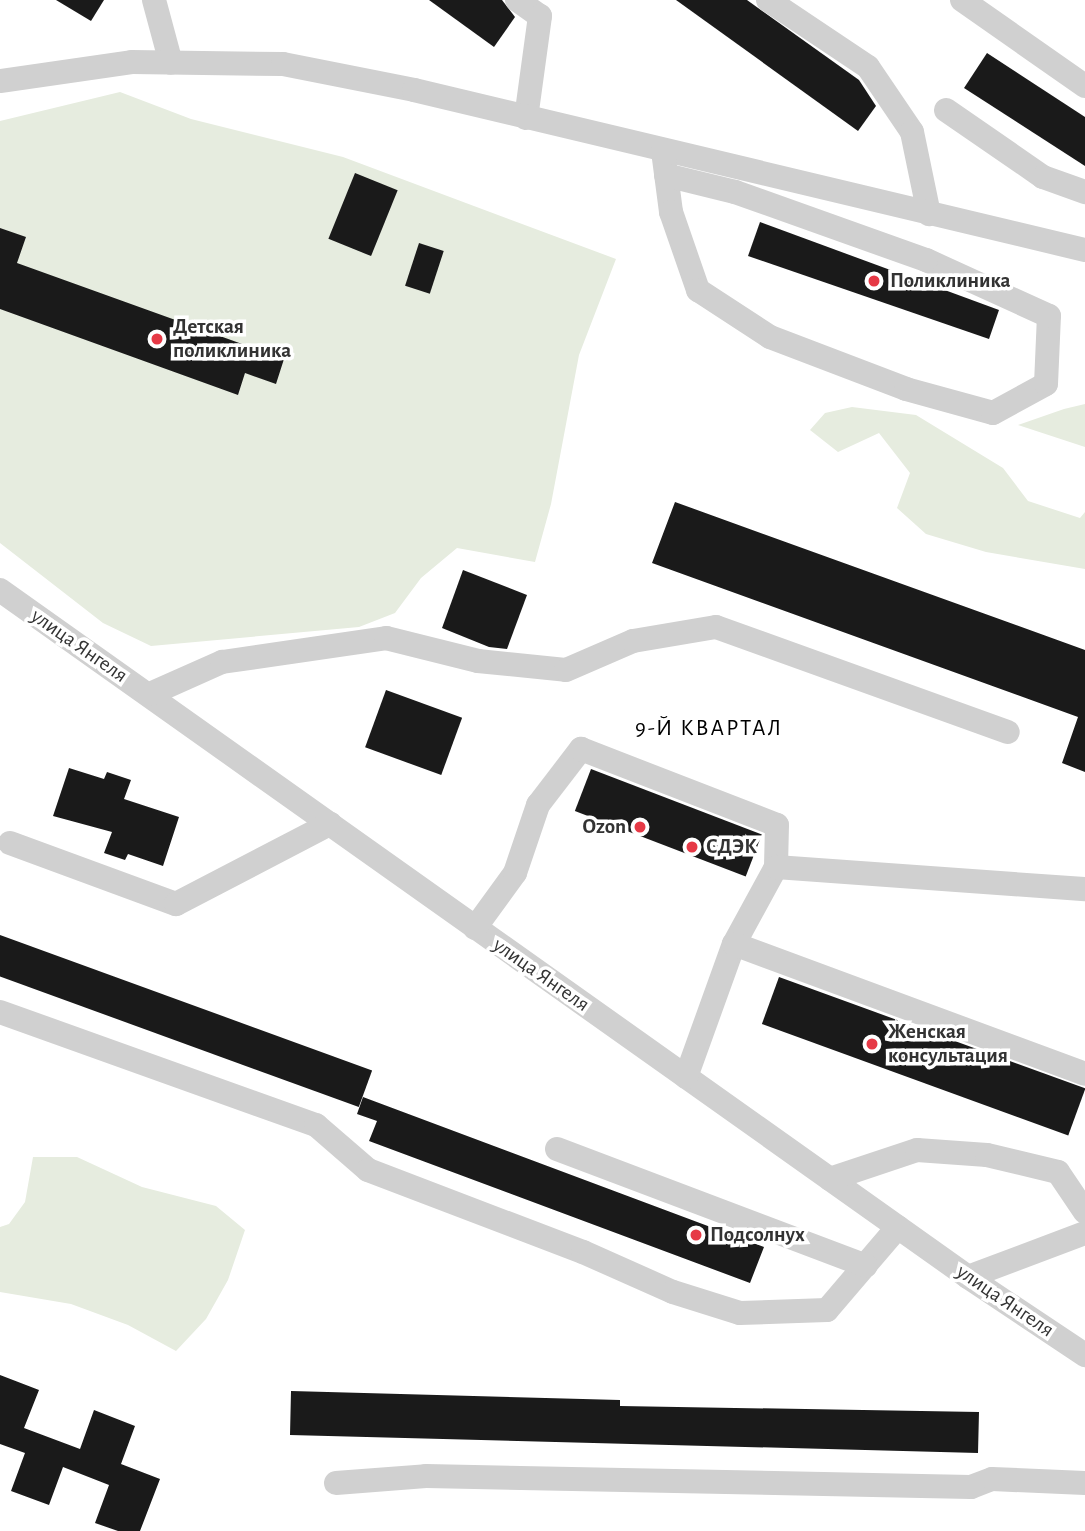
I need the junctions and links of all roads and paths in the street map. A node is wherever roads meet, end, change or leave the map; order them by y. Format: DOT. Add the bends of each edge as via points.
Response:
graph roads {
  1 [pos="154,0"];
  2 [pos="517,0"];
  3 [pos="768,0"];
  4 [pos="962,0"];
  5 [pos="171,63"];
  6 [pos="0,81"];
  7 [pos="1085,86"];
  8 [pos="946,110"];
  9 [pos="526,118"];
  10 [pos="664,163"];
  11 [pos="1085,192"];
  12 [pos="929,214"];
  13 [pos="1085,250"];
  14 [pos="0,590"];
  15 [pos="150,694"];
  16 [pos="1008,732"];
  17 [pos="330,824"];
  18 [pos="10,843"];
  19 [pos="776,867"];
  20 [pos="1084,892"];
  21 [pos="475,928"];
  22 [pos="734,944"];
  23 [pos="0,1012"];
  24 [pos="1085,1074"];
  25 [pos="686,1077"];
  26 [pos="557,1149"];
  27 [pos="830,1179"];
  28 [pos="1085,1213"];
  29 [pos="898,1227"];
  30 [pos="1076,1238"];
  31 [pos="866,1266"];
  32 [pos="968,1277"];
  33 [pos="1085,1355"];
  34 [pos="336,1483"];
  35 [pos="1085,1483"];
  1 -- 5 [label="street"];
  2 -- 9 [label="street" via="540,16"];
  3 -- 12 [label="street" via="868,67 912,132"];
  4 -- 7 [label="street"];
  5 -- 6 [label="street" via="132,62"];
  5 -- 9 [label="street" via="283,64"];
  8 -- 11 [label="street" via="1043,177"];
  9 -- 10 [label="street"];
  10 -- 10 [label="street" via="671,212 698,290 770,337 906,389 993,413 1046,384 1049,316 926,260"];
  10 -- 12 [label="street"];
  12 -- 13 [label="street"];
  14 -- 15 [label="street, улица Янгеля"];
  15 -- 16 [label="street" via="222,662 386,638 478,661 566,670 633,641 716,626"];
  15 -- 17 [label="street, улица Янгеля"];
  17 -- 18 [label="street" via="176,904"];
  17 -- 21 [label="street, улица Янгеля"];
  19 -- 20 [label="street" via="960,877"];
  19 -- 21 [label="street" via="777,825 581,749 538,805 515,873"];
  19 -- 22 [label="street"];
  21 -- 25 [label="street, улица Янгеля"];
  22 -- 24 [label="street"];
  22 -- 25 [label="street"];
  23 -- 31 [label="street" via="316,1125 368,1170 583,1252 673,1292 740,1313 827,1310"];
  25 -- 27 [label="street, улица Янгеля"];
  26 -- 31 [label="street"];
  27 -- 28 [label="street" via="917,1150 987,1155 1058,1172"];
  27 -- 29 [label="street, улица Янгеля"];
  28 -- 30 [label="street"];
  29 -- 31 [label="street"];
  29 -- 32 [label="street, улица Янгеля"];
  30 -- 32 [label="street"];
  32 -- 33 [label="street, улица Янгеля"];
  34 -- 35 [label="street" via="426,1476 971,1487 992,1479"];
}
